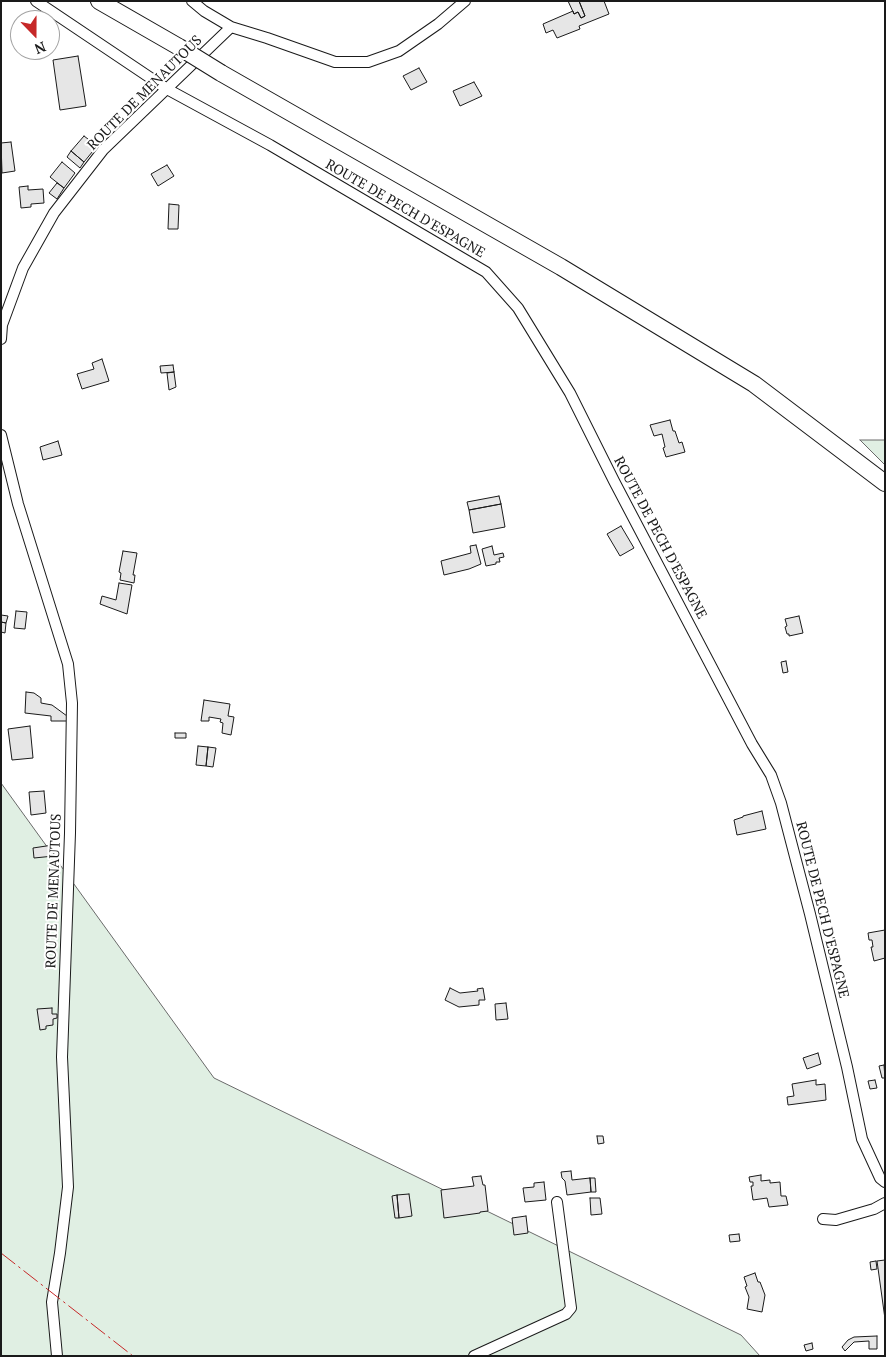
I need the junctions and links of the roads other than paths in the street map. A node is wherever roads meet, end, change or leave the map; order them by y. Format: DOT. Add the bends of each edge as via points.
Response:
graph roads {
  1 [pos="36,1"];
  2 [pos="99,1"];
  3 [pos="192,1"];
  4 [pos="465,1"];
  5 [pos="231,27"];
  6 [pos="167,89"];
  7 [pos="1,339"];
  8 [pos="1,435"];
  9 [pos="885,483"];
  10 [pos="885,1182"];
  11 [pos="557,1202"];
  12 [pos="885,1203"];
  13 [pos="823,1220"];
  14 [pos="57,1356"];
  15 [pos="474,1356"];
  1 -- 6 [label="street, ROUTE DE PECH D'ESPAGNE"];
  2 -- 9 [label="main road, bridge" via="561,267 754,384"];
  3 -- 5 [label="street"];
  4 -- 5 [label="street" via="398,51 368,62 335,62"];
  5 -- 6 [label="street, ROUTE DE MENAUTOUS"];
  6 -- 7 [label="street, ROUTE DE MENAUTOUS" via="103,150 54,212 23,268 2,325"];
  6 -- 10 [label="street, ROUTE DE PECH D'ESPAGNE" via="270,145 486,272 518,308 570,393 771,775 810,914 862,1139 880,1178"];
  8 -- 14 [label="street, ROUTE DE MENAUTOUS" via="18,504 68,664 72,704 62,1057 68,1187 52,1302"];
  11 -- 15 [label="street" via="571,1308 566,1314"];
  12 -- 13 [label="street" via="836,1220"];
}
